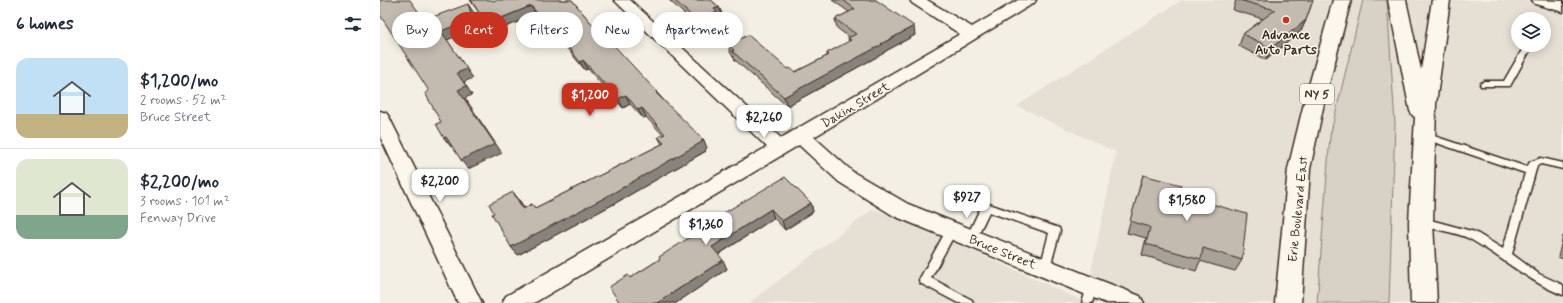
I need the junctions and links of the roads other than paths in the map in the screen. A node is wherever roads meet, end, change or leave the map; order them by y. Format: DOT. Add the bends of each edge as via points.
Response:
graph roads {
  1 [pos="621,0"];
  2 [pos="917,0"];
  3 [pos="1029,0"];
  4 [pos="1342,0"];
  5 [pos="1397,0"];
  6 [pos="1441,0"];
  7 [pos="1541,0"];
  8 [pos="1563,7"];
  9 [pos="971,34"];
  10 [pos="1525,52"];
  11 [pos="1484,84"];
  12 [pos="380,117"];
  13 [pos="801,136"];
  14 [pos="1425,136"];
  15 [pos="780,148"];
  16 [pos="1563,166"];
  17 [pos="1530,171"];
  18 [pos="1421,222"];
  19 [pos="961,234"];
  20 [pos="1506,256"];
  21 [pos="1044,268"];
  22 [pos="1563,290"];
  23 [pos="1090,295"];
  24 [pos="470,303"];
  25 [pos="514,303"];
  26 [pos="968,303"];
  27 [pos="1132,303"];
  28 [pos="1288,303"];
  29 [pos="1424,303"];
  1 -- 15 [label="street"];
  2 -- 9 [label="street"];
  3 -- 9 [label="street, Dakin Street"];
  4 -- 28 [label="main road, Erie Boulevard East / NY 5" via="1298,169"];
  5 -- 14 [label="main road"];
  6 -- 14 [label="main road" via="1426,104"];
  7 -- 8 [label="main road"];
  9 -- 13 [label="street, Dakin Street"];
  10 -- 11 [label="lane" via="1507,84"];
  12 -- 24 [label="street"];
  13 -- 15 [label="street, Dakin Street"];
  13 -- 19 [label="street, Bruce Street" via="846,177 901,210"];
  14 -- 17 [label="lane"];
  14 -- 18 [label="main road"];
  15 -- 25 [label="street, Dakin Street"];
  16 -- 17 [label="lane" via="1541,161 1533,164"];
  17 -- 20 [label="lane"];
  18 -- 20 [label="lane" via="1471,235"];
  18 -- 29 [label="main road"];
  19 -- 21 [label="street, Bruce Street"];
  19 -- 21 [label="lane" via="986,207 1055,230"];
  19 -- 26 [label="lane" via="924,280"];
  20 -- 22 [label="lane" via="1535,277"];
  21 -- 23 [label="street, Bruce Street"];
  23 -- 27 [label="street, Bruce Street"];
}
